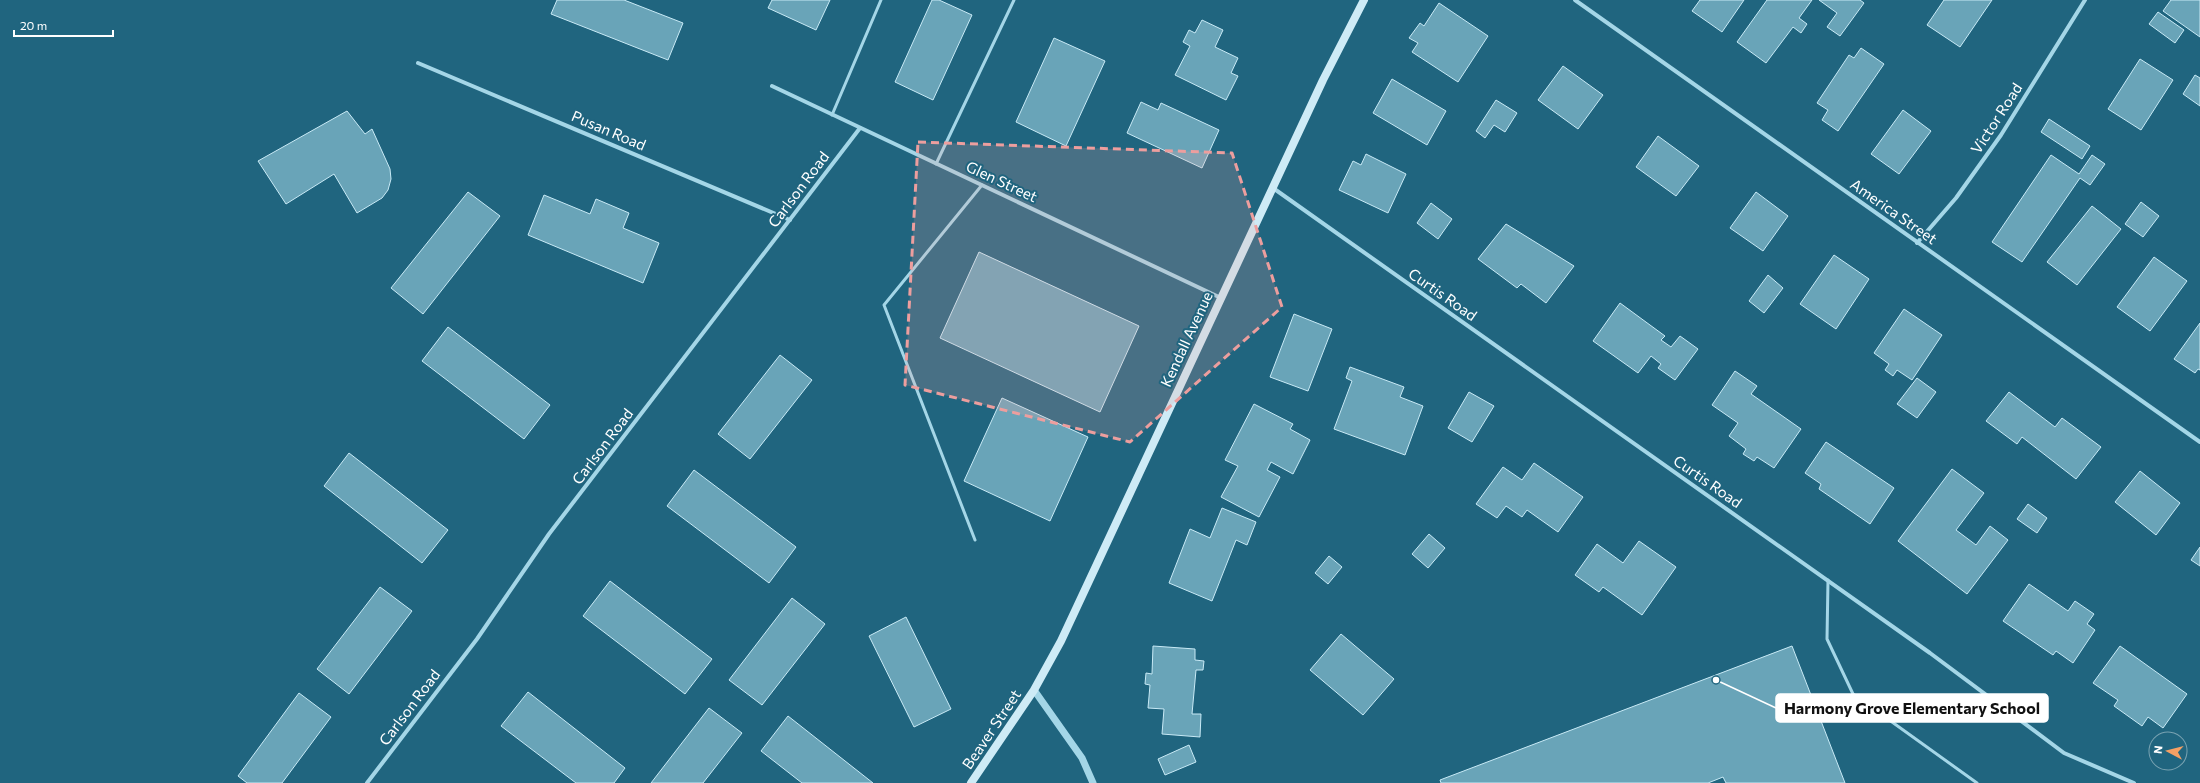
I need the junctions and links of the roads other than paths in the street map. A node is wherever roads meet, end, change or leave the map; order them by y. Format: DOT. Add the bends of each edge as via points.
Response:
graph roads {
  1 [pos="881,0"];
  2 [pos="1014,0"];
  3 [pos="1364,0"];
  4 [pos="1575,0"];
  5 [pos="2085,0"];
  6 [pos="418,63"];
  7 [pos="772,86"];
  8 [pos="832,115"];
  9 [pos="860,128"];
  10 [pos="936,164"];
  11 [pos="982,185"];
  12 [pos="1273,188"];
  13 [pos="790,220"];
  14 [pos="1917,243"];
  15 [pos="1221,298"];
  16 [pos="2200,442"];
  17 [pos="975,540"];
  18 [pos="1828,580"];
  19 [pos="1034,690"];
  20 [pos="367,783"];
  21 [pos="971,783"];
  22 [pos="1093,783"];
  23 [pos="1977,783"];
  24 [pos="2128,783"];
  25 [pos="2134,783"];
  1 -- 8 [label="lane"];
  2 -- 10 [label="lane"];
  3 -- 12 [label="main road, Kendall Avenue" via="1323,80"];
  4 -- 14 [label="street, America Street"];
  5 -- 14 [label="street, Victor Road" via="2001,135 1956,198"];
  6 -- 13 [label="street, Pusan Road"];
  7 -- 8 [label="street, Glen Street"];
  8 -- 9 [label="street, Glen Street"];
  9 -- 10 [label="street, Glen Street"];
  9 -- 13 [label="street, Carlson Road"];
  10 -- 11 [label="street, Glen Street"];
  11 -- 15 [label="street, Glen Street"];
  11 -- 17 [label="lane" via="884,305"];
  12 -- 15 [label="main road, Kendall Avenue"];
  12 -- 18 [label="street, Curtis Road"];
  13 -- 20 [label="street, Carlson Road" via="549,534 477,638"];
  14 -- 16 [label="street, America Street"];
  15 -- 19 [label="main road, Kendall Avenue" via="1061,641"];
  18 -- 23 [label="lane" via="1827,639 1852,694"];
  18 -- 24 [label="street, Curtis Road" via="2064,753"];
  19 -- 21 [label="main road, Beaver Street"];
  19 -- 22 [label="street" via="1082,758"];
  24 -- 25 [label="street, Curtis Road"];
}
